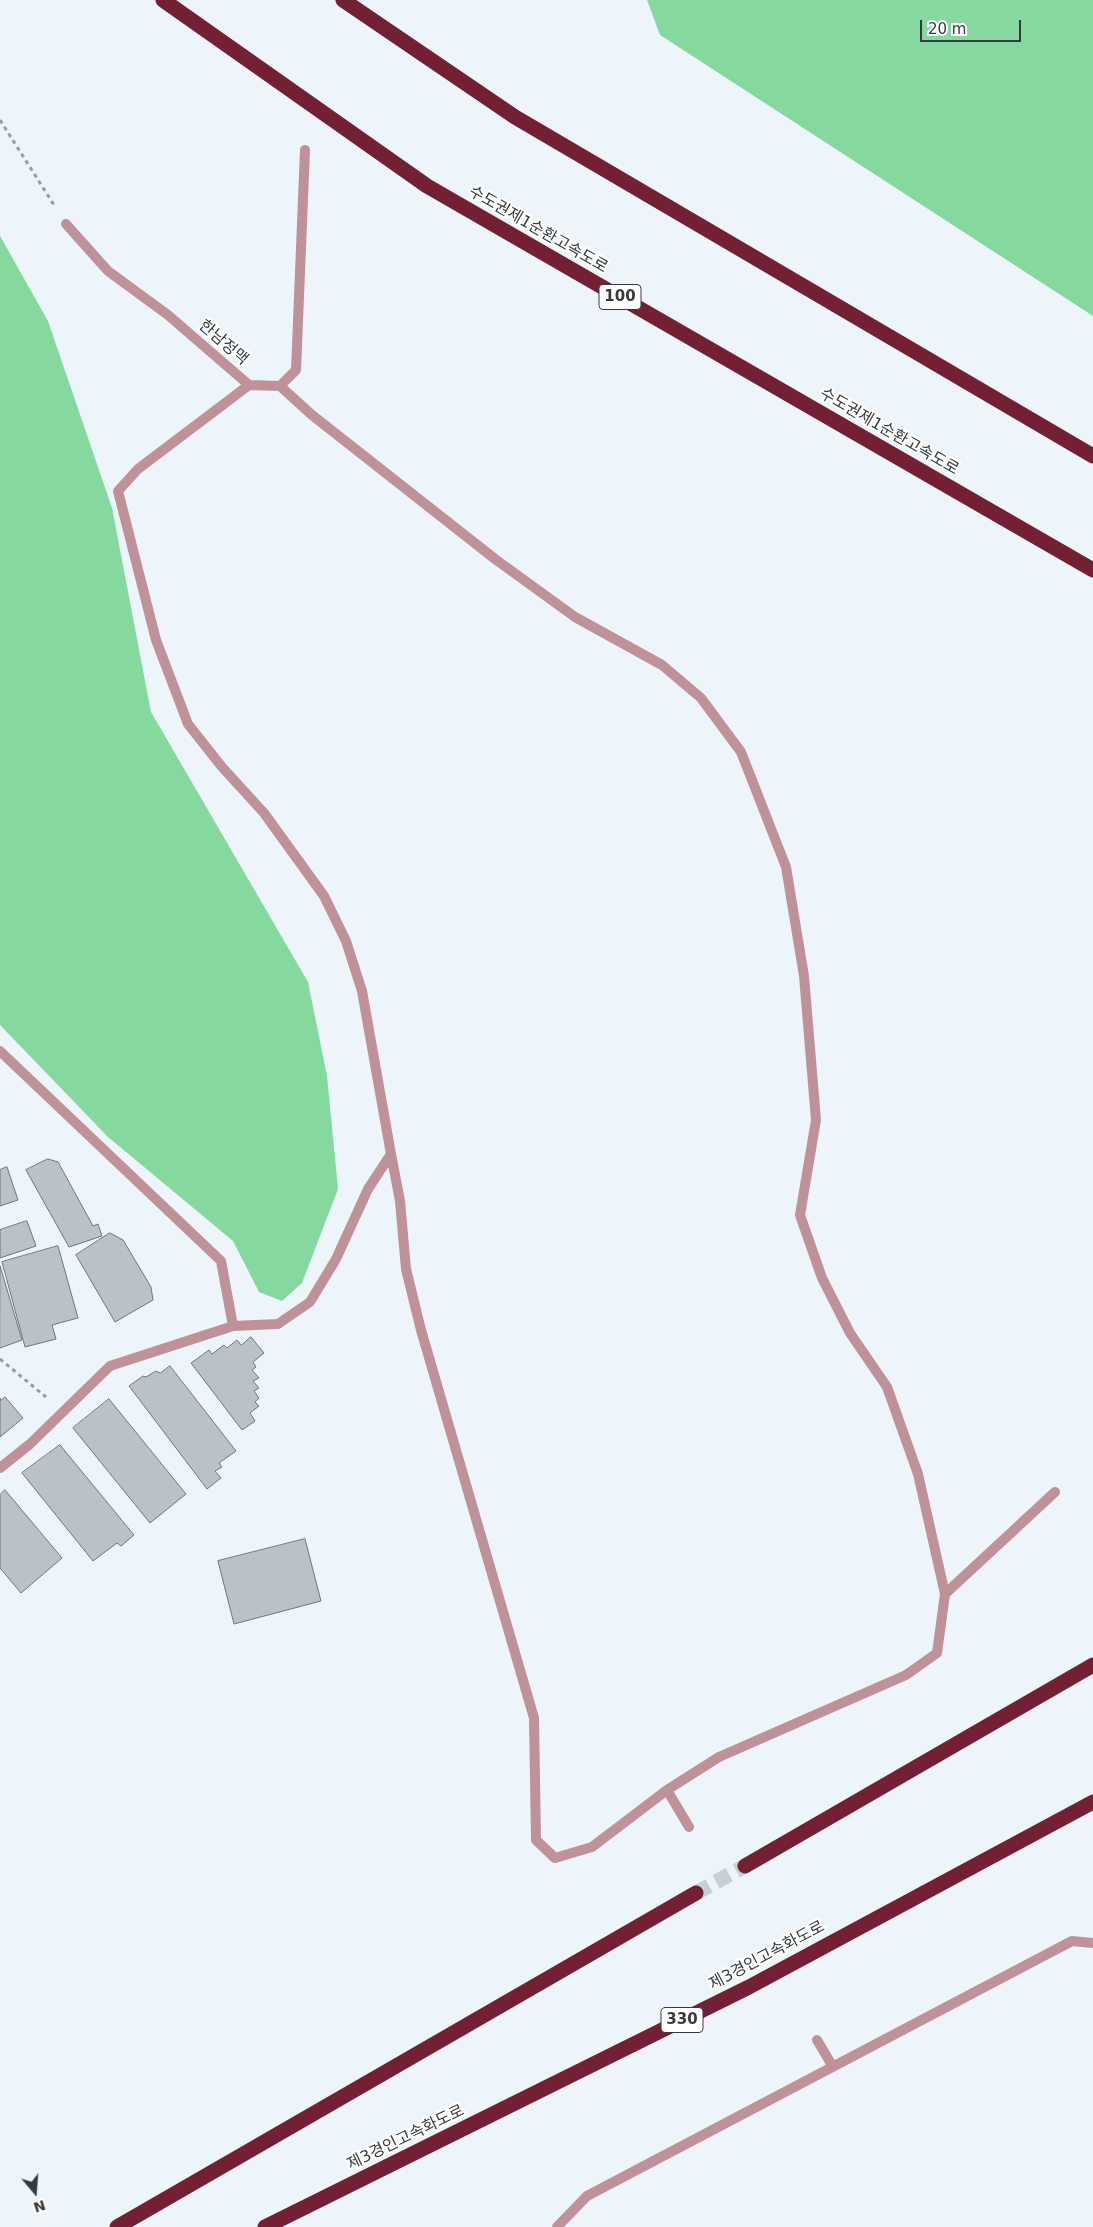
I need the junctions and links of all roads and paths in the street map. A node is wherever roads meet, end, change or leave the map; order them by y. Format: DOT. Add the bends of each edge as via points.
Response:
graph roads {
  1 [pos="163,0"];
  2 [pos="343,0"];
  3 [pos="0,120"];
  4 [pos="305,150"];
  5 [pos="66,224"];
  6 [pos="249,385"];
  7 [pos="280,386"];
  8 [pos="1093,456"];
  9 [pos="1093,570"];
  10 [pos="0,1051"];
  11 [pos="391,1154"];
  12 [pos="233,1326"];
  13 [pos="0,1359"];
  14 [pos="64,1411"];
  15 [pos="0,1468"];
  16 [pos="1055,1492"];
  17 [pos="945,1594"];
  18 [pos="1093,1666"];
  19 [pos="667,1790"];
  20 [pos="1093,1802"];
  21 [pos="689,1827"];
  22 [pos="745,1866"];
  23 [pos="696,1894"];
  24 [pos="1093,1943"];
  25 [pos="817,2040"];
  26 [pos="833,2067"];
  27 [pos="117,2227"];
  28 [pos="265,2227"];
  29 [pos="557,2227"];
  1 -- 9 [label="highway, 수도권제1순환고속도로 / 100" via="427,186"];
  2 -- 8 [label="highway" via="515,117"];
  3 -- 5 [label="path"];
  4 -- 7 [label="lane" via="296,370"];
  5 -- 6 [label="lane, 한남정맥" via="108,271 168,315"];
  6 -- 7 [label="lane, 한남정맥"];
  6 -- 11 [label="lane" via="138,469 118,491 156,640 188,724 264,813 324,896 346,941 362,991"];
  7 -- 17 [label="lane" via="312,415 495,559 575,616 662,665 701,698 741,752 786,867 804,976 816,1120 800,1215 822,1278 850,1333 887,1387 918,1474"];
  10 -- 12 [label="lane" via="221,1261"];
  11 -- 12 [label="lane" via="368,1189 336,1259 310,1302 278,1324"];
  11 -- 19 [label="lane" via="399,1193 406,1269 421,1330 534,1718 536,1840 555,1858 592,1846"];
  12 -- 14 [label="lane" via="110,1366"];
  13 -- 14 [label="path"];
  14 -- 15 [label="lane"];
  16 -- 17 [label="lane"];
  17 -- 19 [label="lane" via="937,1653 906,1675 719,1757"];
  18 -- 22 [label="highway"];
  19 -- 21 [label="lane"];
  20 -- 28 [label="highway, 제3경인고속화도로 / 330" via="749,1987"];
  23 -- 27 [label="highway"];
  24 -- 26 [label="lane" via="1072,1941"];
  25 -- 26 [label="lane"];
  26 -- 29 [label="lane" via="588,2196"];
}
